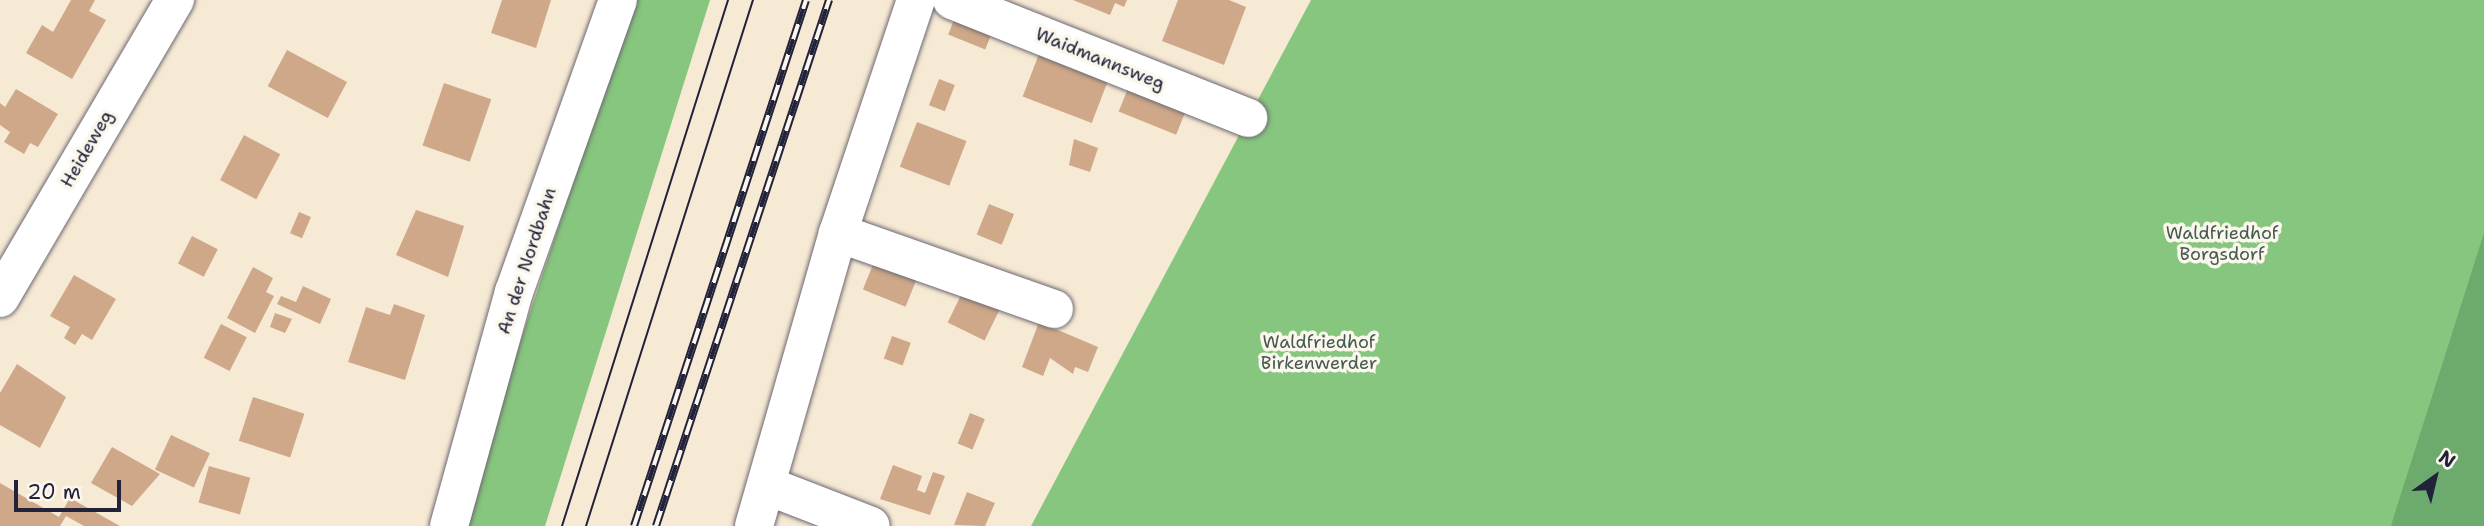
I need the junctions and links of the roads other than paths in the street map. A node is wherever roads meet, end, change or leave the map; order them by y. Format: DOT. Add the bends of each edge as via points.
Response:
graph roads {
  1 [pos="174,0"];
  2 [pos="618,0"];
  3 [pos="916,0"];
  4 [pos="952,0"];
  5 [pos="1248,118"];
  6 [pos="838,233"];
  7 [pos="0,298"];
  8 [pos="1054,309"];
  9 [pos="768,486"];
  10 [pos="449,526"];
  11 [pos="754,526"];
  12 [pos="871,526"];
  1 -- 7 [label="street, Heideweg"];
  2 -- 10 [label="street, An der Nordbahn" via="514,292"];
  3 -- 6 [label="street"];
  4 -- 5 [label="street, Waidmannsweg"];
  6 -- 8 [label="street"];
  6 -- 9 [label="street"];
  9 -- 11 [label="street"];
  9 -- 12 [label="street"];
}
